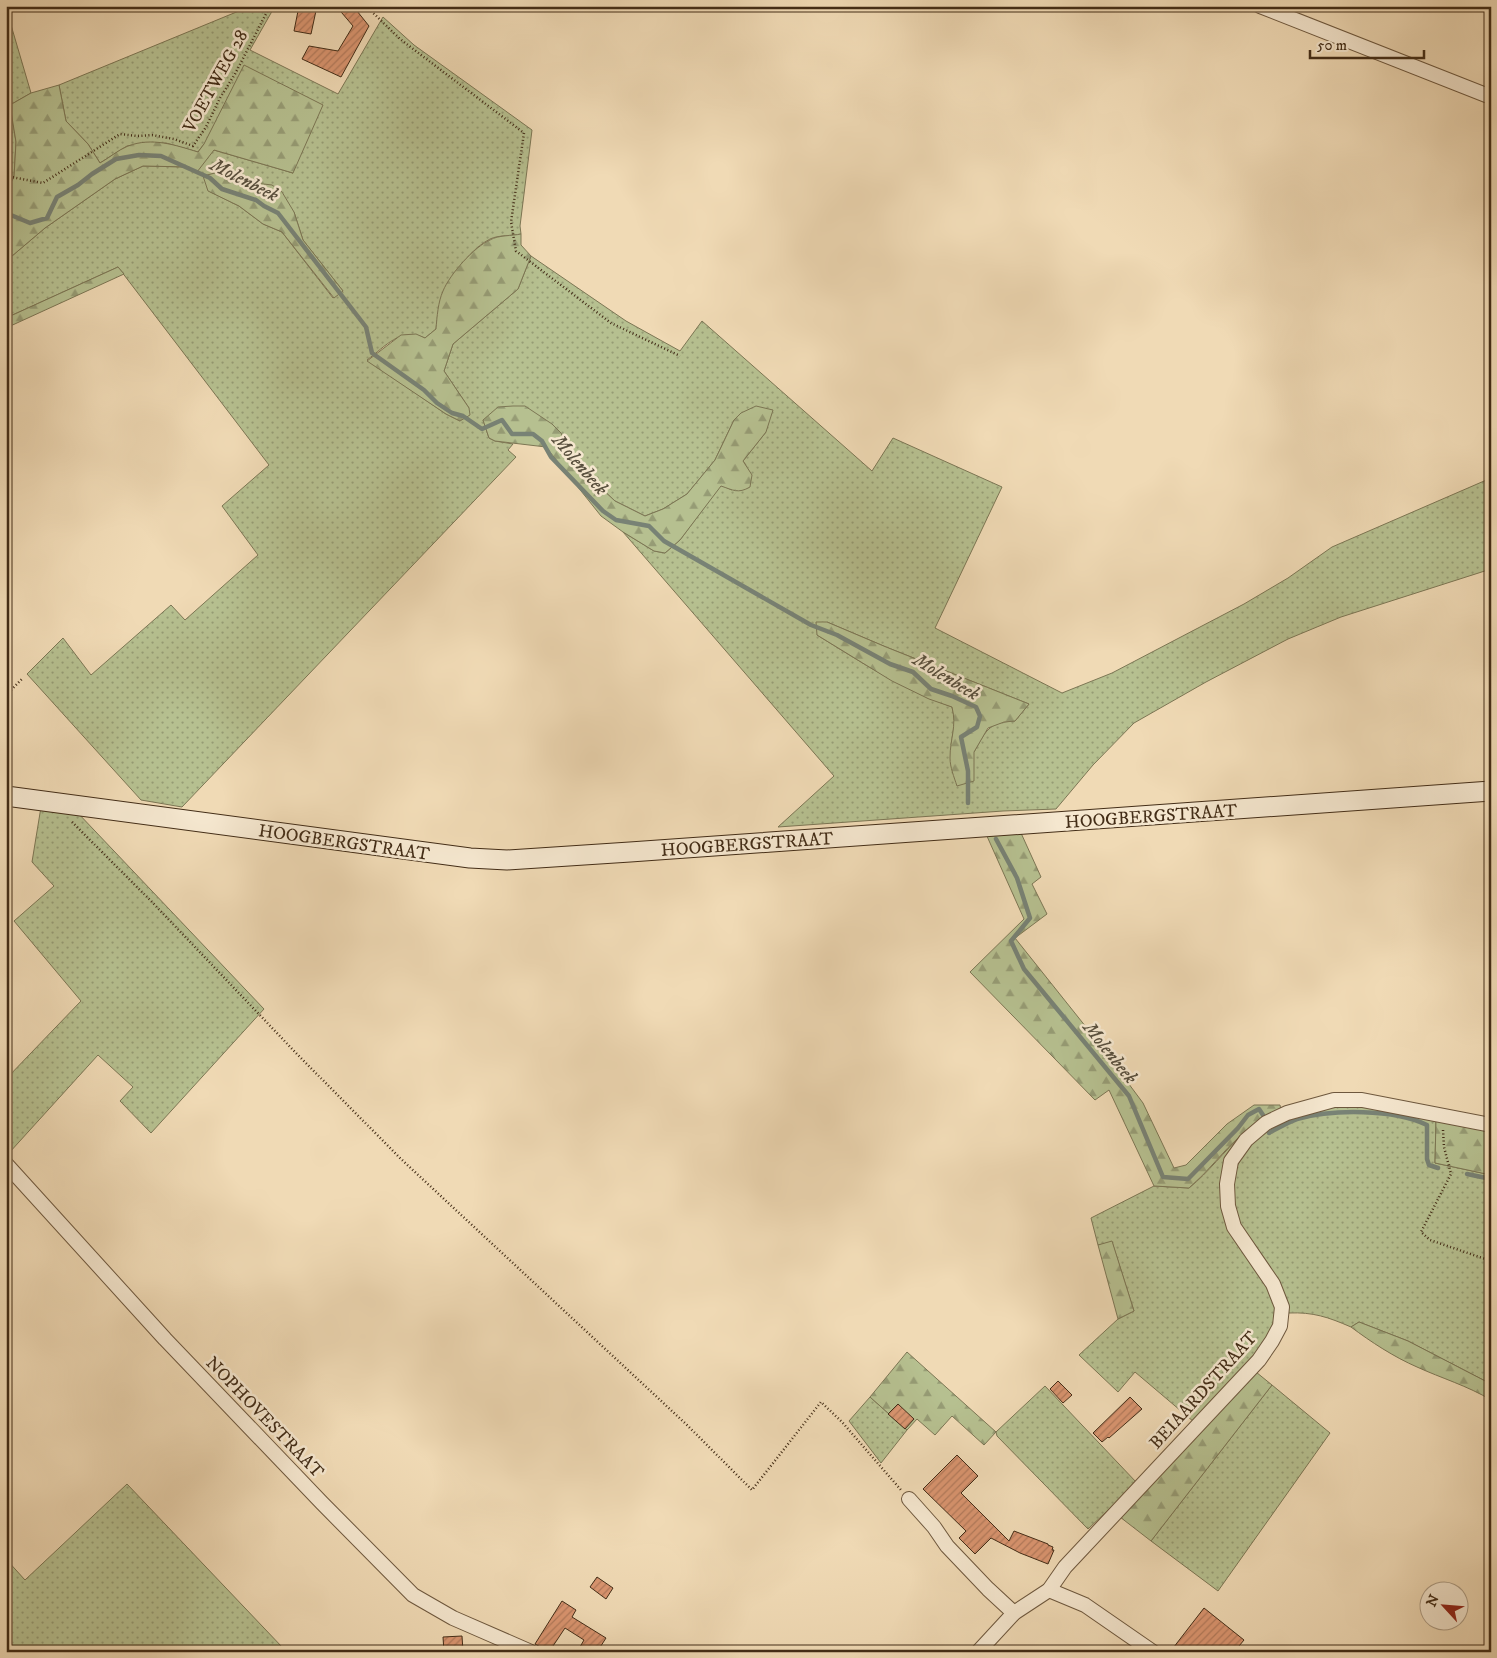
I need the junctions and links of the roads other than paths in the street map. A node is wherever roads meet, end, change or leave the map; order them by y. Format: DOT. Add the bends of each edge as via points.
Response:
graph roads {
  1 [pos="1260,6"];
  2 [pos="1491,97"];
  3 [pos="1491,791"];
  4 [pos="6,796"];
  5 [pos="1491,1125"];
  6 [pos="6,1164"];
  7 [pos="909,1500"];
  8 [pos="1049,1590"];
  9 [pos="1014,1613"];
  10 [pos="531,1652"];
  11 [pos="978,1652"];
  12 [pos="1153,1652"];
  1 -- 2 [label="street"];
  3 -- 4 [label="street, HOOGBERGSTRAAT" via="507,860 384,848"];
  5 -- 8 [label="street, BEIAARDSTRAAT" via="1362,1100 1334,1100 1287,1113 1246,1140 1231,1161 1228,1206 1234,1227 1273,1284 1282,1307 1280,1326 1259,1360 1065,1567"];
  6 -- 10 [label="street, NOPHOVESTRAAT" via="172,1346 413,1595 453,1618"];
  7 -- 9 [label="street" via="934,1526 947,1546"];
  8 -- 9 [label="street, BEIAARDSTRAAT"];
  8 -- 12 [label="street" via="1085,1605"];
  9 -- 11 [label="street, BEIAARDSTRAAT"];
}
